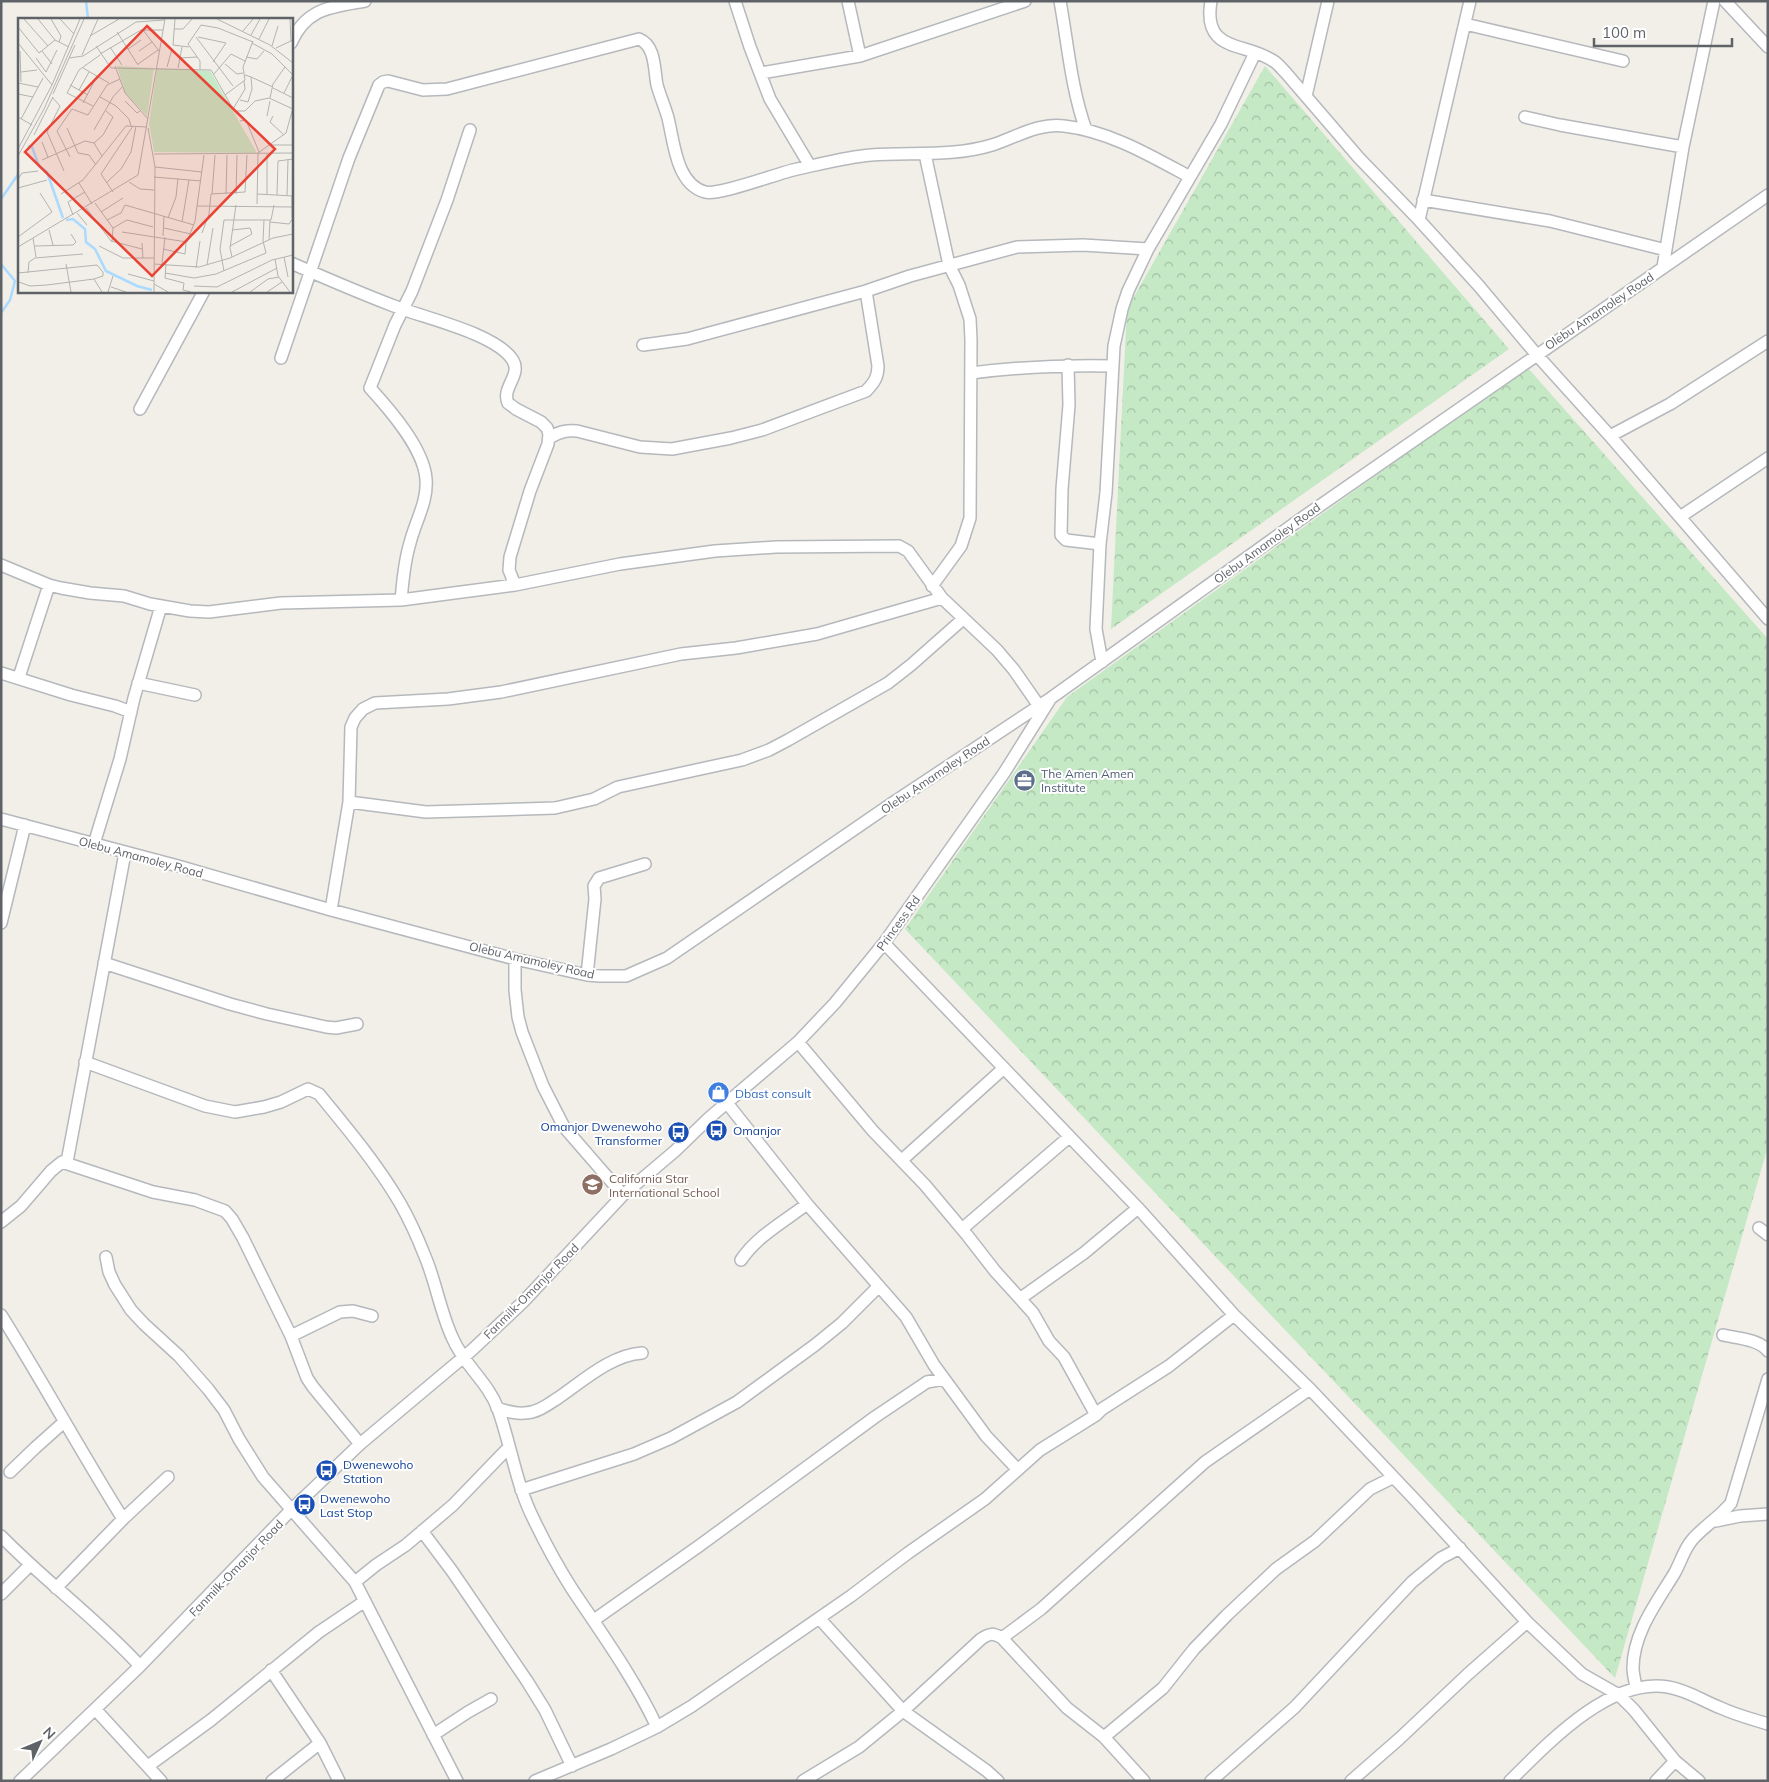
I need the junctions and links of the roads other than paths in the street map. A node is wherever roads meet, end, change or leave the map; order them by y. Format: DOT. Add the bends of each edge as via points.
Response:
graph roads {
  1 [pos="365,1"];
  2 [pos="736,1"];
  3 [pos="848,1"];
  4 [pos="1025,1"];
  5 [pos="1060,1"];
  6 [pos="1211,1"];
  7 [pos="1328,1"];
  8 [pos="1470,1"];
  9 [pos="1714,1"];
  10 [pos="1725,1"];
  11 [pos="1464,24"];
  12 [pos="292,42"];
  13 [pos="1768,47"];
  14 [pos="1255,54"];
  15 [pos="860,56"];
  16 [pos="1623,61"];
  17 [pos="760,73"];
  18 [pos="1306,96"];
  19 [pos="1525,117"];
  20 [pos="470,130"];
  21 [pos="1086,130"];
  22 [pos="1683,147"];
  23 [pos="925,154"];
  24 [pos="810,166"];
  25 [pos="1190,177"];
  26 [pos="1768,195"];
  27 [pos="1423,200"];
  28 [pos="1419,220"];
  29 [pos="1148,249"];
  30 [pos="1666,250"];
  31 [pos="292,264"];
  32 [pos="949,265"];
  33 [pos="1663,267"];
  34 [pos="311,272"];
  35 [pos="866,291"];
  36 [pos="203,292"];
  37 [pos="404,310"];
  38 [pos="1768,341"];
  39 [pos="643,345"];
  40 [pos="1536,354"];
  41 [pos="281,358"];
  42 [pos="1068,365"];
  43 [pos="1113,366"];
  44 [pos="971,373"];
  45 [pos="140,410"];
  46 [pos="1610,436"];
  47 [pos="549,438"];
  48 [pos="1767,459"];
  49 [pos="1680,518"];
  50 [pos="1100,544"];
  51 [pos="1,565"];
  52 [pos="49,585"];
  53 [pos="515,585"];
  54 [pos="932,586"];
  55 [pos="942,598"];
  56 [pos="401,600"];
  57 [pos="161,606"];
  58 [pos="963,619"];
  59 [pos="1768,619"];
  60 [pos="1102,662"];
  61 [pos="1,673"];
  62 [pos="19,677"];
  63 [pos="138,683"];
  64 [pos="195,695"];
  65 [pos="1051,698"];
  66 [pos="1039,706"];
  67 [pos="131,712"];
  68 [pos="349,802"];
  69 [pos="1,819"];
  70 [pos="25,825"];
  71 [pos="94,844"];
  72 [pos="124,853"];
  73 [pos="645,864"];
  74 [pos="331,910"];
  75 [pos="1,923"];
  76 [pos="884,943"];
  77 [pos="515,959"];
  78 [pos="104,963"];
  79 [pos="587,974"];
  80 [pos="356,1024"];
  81 [pos="798,1042"];
  82 [pos="85,1062"];
  83 [pos="1004,1068"];
  84 [pos="727,1102"];
  85 [pos="1069,1137"];
  86 [pos="902,1160"];
  87 [pos="67,1162"];
  88 [pos="623,1195"];
  89 [pos="807,1204"];
  90 [pos="1138,1208"];
  91 [pos="1,1222"];
  92 [pos="962,1229"];
  93 [pos="106,1257"];
  94 [pos="741,1260"];
  95 [pos="879,1286"];
  96 [pos="1021,1298"];
  97 [pos="1,1315"];
  98 [pos="1234,1315"];
  99 [pos="372,1316"];
  100 [pos="1723,1335"];
  101 [pos="292,1336"];
  102 [pos="1768,1351"];
  103 [pos="642,1353"];
  104 [pos="463,1358"];
  105 [pos="944,1379"];
  106 [pos="1768,1379"];
  107 [pos="1310,1389"];
  108 [pos="497,1408"];
  109 [pos="1096,1415"];
  110 [pos="64,1422"];
  111 [pos="360,1444"];
  112 [pos="509,1447"];
  113 [pos="1018,1470"];
  114 [pos="10,1472"];
  115 [pos="168,1476"];
  116 [pos="1392,1478"];
  117 [pos="521,1490"];
  118 [pos="291,1510"];
  119 [pos="1768,1514"];
  120 [pos="123,1519"];
  121 [pos="1712,1522"];
  122 [pos="422,1531"];
  123 [pos="1,1536"];
  124 [pos="1460,1548"];
  125 [pos="30,1565"];
  126 [pos="355,1582"];
  127 [pos="56,1588"];
  128 [pos="1,1594"];
  129 [pos="365,1601"];
  130 [pos="819,1618"];
  131 [pos="594,1620"];
  132 [pos="1527,1622"];
  133 [pos="1002,1638"];
  134 [pos="140,1666"];
  135 [pos="272,1670"];
  136 [pos="1636,1687"];
  137 [pos="1619,1695"];
  138 [pos="491,1699"];
  139 [pos="95,1709"];
  140 [pos="903,1711"];
  141 [pos="1768,1724"];
  142 [pos="657,1727"];
  143 [pos="433,1735"];
  144 [pos="1104,1737"];
  145 [pos="320,1743"];
  146 [pos="1675,1761"];
  147 [pos="148,1766"];
  148 [pos="572,1766"];
  149 [pos="20,1781"];
  150 [pos="161,1781"];
  151 [pos="272,1781"];
  152 [pos="339,1781"];
  153 [pos="457,1781"];
  154 [pos="535,1781"];
  155 [pos="803,1781"];
  156 [pos="998,1781"];
  157 [pos="1144,1781"];
  158 [pos="1212,1781"];
  159 [pos="1351,1781"];
  160 [pos="1510,1781"];
  161 [pos="1656,1781"];
  162 [pos="1699,1781"];
  1 -- 12 [label="street" via="325,8 313,14 302,24"];
  2 -- 17 [label="street"];
  3 -- 15 [label="street"];
  4 -- 15 [label="street"];
  5 -- 21 [label="street" via="1072,80"];
  6 -- 14 [label="street" via="1210,22 1216,35"];
  7 -- 18 [label="street"];
  8 -- 11 [label="street"];
  9 -- 22 [label="street"];
  10 -- 13 [label="street"];
  11 -- 16 [label="street"];
  11 -- 27 [label="street"];
  14 -- 18 [label="street" via="1275,62"];
  14 -- 25 [label="street" via="1221,124"];
  15 -- 17 [label="street"];
  17 -- 24 [label="street" via="770,99"];
  18 -- 28 [label="street" via="1359,158"];
  19 -- 22 [label="street"];
  20 -- 37 [label="street" via="447,200"];
  21 -- 23 [label="street" via="1062,125 1039,128 990,146"];
  21 -- 25 [label="street" via="1141,151"];
  22 -- 30 [label="street"];
  23 -- 24 [label="street" via="871,155"];
  23 -- 32 [label="street"];
  24 -- 34 [label="street" via="714,192 707,193 694,186 683,173 678,160 652,53 639,39 447,89 423,90 383,82 350,158"];
  25 -- 29 [label="street"];
  26 -- 33 [label="street, Olebu Amamoley Road"];
  27 -- 28 [label="street"];
  27 -- 30 [label="street" via="1550,221"];
  28 -- 40 [label="street"];
  29 -- 32 [label="street" via="1083,245 1017,248"];
  29 -- 43 [label="street" via="1122,309"];
  30 -- 33 [label="street"];
  31 -- 34 [label="street"];
  32 -- 35 [label="street"];
  32 -- 44 [label="street" via="970,319"];
  33 -- 40 [label="street, Olebu Amamoley Road"];
  34 -- 37 [label="street"];
  34 -- 41 [label="street"];
  35 -- 39 [label="street" via="687,339"];
  35 -- 47 [label="street" via="878,366 878,376 866,391 762,430 672,449 640,446 568,430"];
  36 -- 45 [label="street"];
  37 -- 47 [label="street" via="471,333 504,351 513,361 516,371 506,394 508,403 541,422 547,428"];
  37 -- 56 [label="street" via="370,388 420,454 426,480 422,509 404,567"];
  38 -- 46 [label="street" via="1670,404"];
  40 -- 46 [label="street"];
  40 -- 60 [label="street, Olebu Amamoley Road"];
  42 -- 43 [label="street"];
  42 -- 44 [label="street"];
  42 -- 50 [label="street" via="1062,535 1066,540"];
  43 -- 50 [label="street"];
  44 -- 54 [label="street" via="970,518 961,546"];
  46 -- 49 [label="street"];
  47 -- 53 [label="street" via="510,556"];
  48 -- 49 [label="street"];
  49 -- 59 [label="street"];
  50 -- 60 [label="street" via="1096,629"];
  51 -- 52 [label="street"];
  52 -- 57 [label="street" via="124,596"];
  52 -- 62 [label="street"];
  53 -- 54 [label="street" via="620,564 715,551 891,545 908,551"];
  53 -- 56 [label="street"];
  54 -- 55 [label="street"];
  55 -- 58 [label="street"];
  55 -- 68 [label="street" via="817,634 681,654 501,692 375,703 363,709 351,727"];
  56 -- 57 [label="street" via="281,604 209,612"];
  57 -- 63 [label="street"];
  58 -- 66 [label="street" via="997,650"];
  58 -- 68 [label="street" via="888,683 788,740 742,760 618,787 594,799 555,808 426,812"];
  60 -- 65 [label="street, Olebu Amamoley Road"];
  61 -- 62 [label="street"];
  62 -- 67 [label="street"];
  63 -- 64 [label="street"];
  63 -- 67 [label="street"];
  65 -- 66 [label="street, Olebu Amamoley Road"];
  65 -- 76 [label="street, Princess Rd" via="1001,778"];
  66 -- 79 [label="street, Olebu Amamoley Road" via="667,958 626,976"];
  67 -- 71 [label="street"];
  68 -- 74 [label="street"];
  69 -- 70 [label="street, Olebu Amamoley Road"];
  70 -- 71 [label="street, Olebu Amamoley Road"];
  70 -- 75 [label="street"];
  71 -- 72 [label="street, Olebu Amamoley Road"];
  72 -- 74 [label="street, Olebu Amamoley Road"];
  72 -- 78 [label="street"];
  73 -- 79 [label="street" via="596,881"];
  74 -- 77 [label="street, Olebu Amamoley Road"];
  76 -- 81 [label="street, Princess Rd"];
  76 -- 83 [label="street"];
  77 -- 79 [label="street, Olebu Amamoley Road"];
  77 -- 88 [label="street" via="518,1017 543,1086 564,1127"];
  78 -- 80 [label="street" via="275,1016 336,1028"];
  78 -- 82 [label="street"];
  81 -- 84 [label="street, Princess Rd"];
  81 -- 86 [label="street" via="873,1131"];
  82 -- 87 [label="street"];
  82 -- 104 [label="street" via="204,1106 235,1112 281,1102 308,1089 319,1094 366,1153 400,1203 425,1256 448,1328"];
  83 -- 85 [label="street"];
  83 -- 86 [label="street"];
  84 -- 88 [label="street, Princess Rd" via="675,1152"];
  84 -- 89 [label="street"];
  85 -- 90 [label="street"];
  85 -- 92 [label="street"];
  86 -- 92 [label="street"];
  87 -- 91 [label="street" via="57,1165 21,1206"];
  87 -- 101 [label="street" via="153,1192 195,1200 225,1211"];
  88 -- 104 [label="street, Fanmilk-Omanjor Road" via="587,1236"];
  89 -- 94 [label="street" via="756,1242"];
  89 -- 95 [label="street"];
  90 -- 96 [label="street" via="1084,1253"];
  90 -- 98 [label="street"];
  92 -- 96 [label="street"];
  93 -- 118 [label="street" via="115,1285 132,1310 208,1389 263,1477"];
  95 -- 105 [label="street" via="906,1317"];
  95 -- 117 [label="street" via="836,1328 737,1402 672,1438 634,1454"];
  96 -- 109 [label="street" via="1064,1357"];
  97 -- 110 [label="street"];
  98 -- 107 [label="street"];
  98 -- 109 [label="street" via="1169,1366"];
  99 -- 101 [label="street" via="353,1311 340,1312"];
  100 -- 102 [label="street" via="1757,1343"];
  101 -- 111 [label="street" via="307,1378"];
  103 -- 108 [label="street" via="628,1354 605,1366 543,1408 525,1414"];
  104 -- 108 [label="street"];
  104 -- 111 [label="street, Fanmilk-Omanjor Road"];
  105 -- 113 [label="street" via="986,1436"];
  105 -- 131 [label="street" via="928,1382 875,1417"];
  106 -- 121 [label="street" via="1731,1503"];
  107 -- 116 [label="street"];
  107 -- 133 [label="street" via="1205,1462 1041,1609"];
  108 -- 112 [label="street"];
  109 -- 113 [label="street" via="1040,1450"];
  110 -- 114 [label="street"];
  110 -- 120 [label="street"];
  111 -- 118 [label="street, Fanmilk-Omanjor Road"];
  112 -- 117 [label="street"];
  112 -- 122 [label="street" via="453,1505"];
  113 -- 130 [label="street" via="985,1499"];
  115 -- 120 [label="street"];
  116 -- 124 [label="street"];
  116 -- 144 [label="street" via="1370,1489 1315,1541 1276,1569 1226,1615 1163,1688"];
  117 -- 131 [label="street" via="563,1574"];
  118 -- 126 [label="street"];
  118 -- 134 [label="street, Fanmilk-Omanjor Road"];
  119 -- 121 [label="street"];
  120 -- 127 [label="street"];
  121 -- 136 [label="street" via="1682,1553 1675,1572 1643,1626 1633,1668"];
  122 -- 126 [label="street"];
  122 -- 148 [label="street" via="528,1681"];
  123 -- 125 [label="street"];
  124 -- 132 [label="street"];
  124 -- 158 [label="street" via="1419,1576 1300,1701"];
  125 -- 127 [label="street"];
  125 -- 128 [label="street"];
  126 -- 129 [label="street"];
  127 -- 134 [label="street"];
  129 -- 135 [label="street" via="327,1626"];
  129 -- 143 [label="street"];
  130 -- 140 [label="street"];
  130 -- 142 [label="street"];
  131 -- 142 [label="street"];
  132 -- 137 [label="street" via="1582,1674"];
  132 -- 159 [label="street"];
  133 -- 140 [label="street" via="988,1634"];
  133 -- 144 [label="street" via="1067,1708"];
  134 -- 139 [label="street, Fanmilk-Omanjor Road"];
  135 -- 145 [label="street"];
  135 -- 147 [label="street"];
  136 -- 137 [label="street"];
  136 -- 141 [label="street" via="1669,1687"];
  137 -- 146 [label="street" via="1646,1722"];
  137 -- 160 [label="street" via="1584,1714"];
  138 -- 143 [label="street"];
  139 -- 147 [label="street"];
  139 -- 149 [label="street, Fanmilk-Omanjor Road"];
  140 -- 155 [label="street" via="859,1747"];
  140 -- 156 [label="street"];
  142 -- 148 [label="street"];
  143 -- 153 [label="street"];
  144 -- 157 [label="street"];
  145 -- 151 [label="street"];
  145 -- 152 [label="street"];
  146 -- 161 [label="street"];
  146 -- 162 [label="street"];
  147 -- 150 [label="street"];
  148 -- 154 [label="street"];
}
